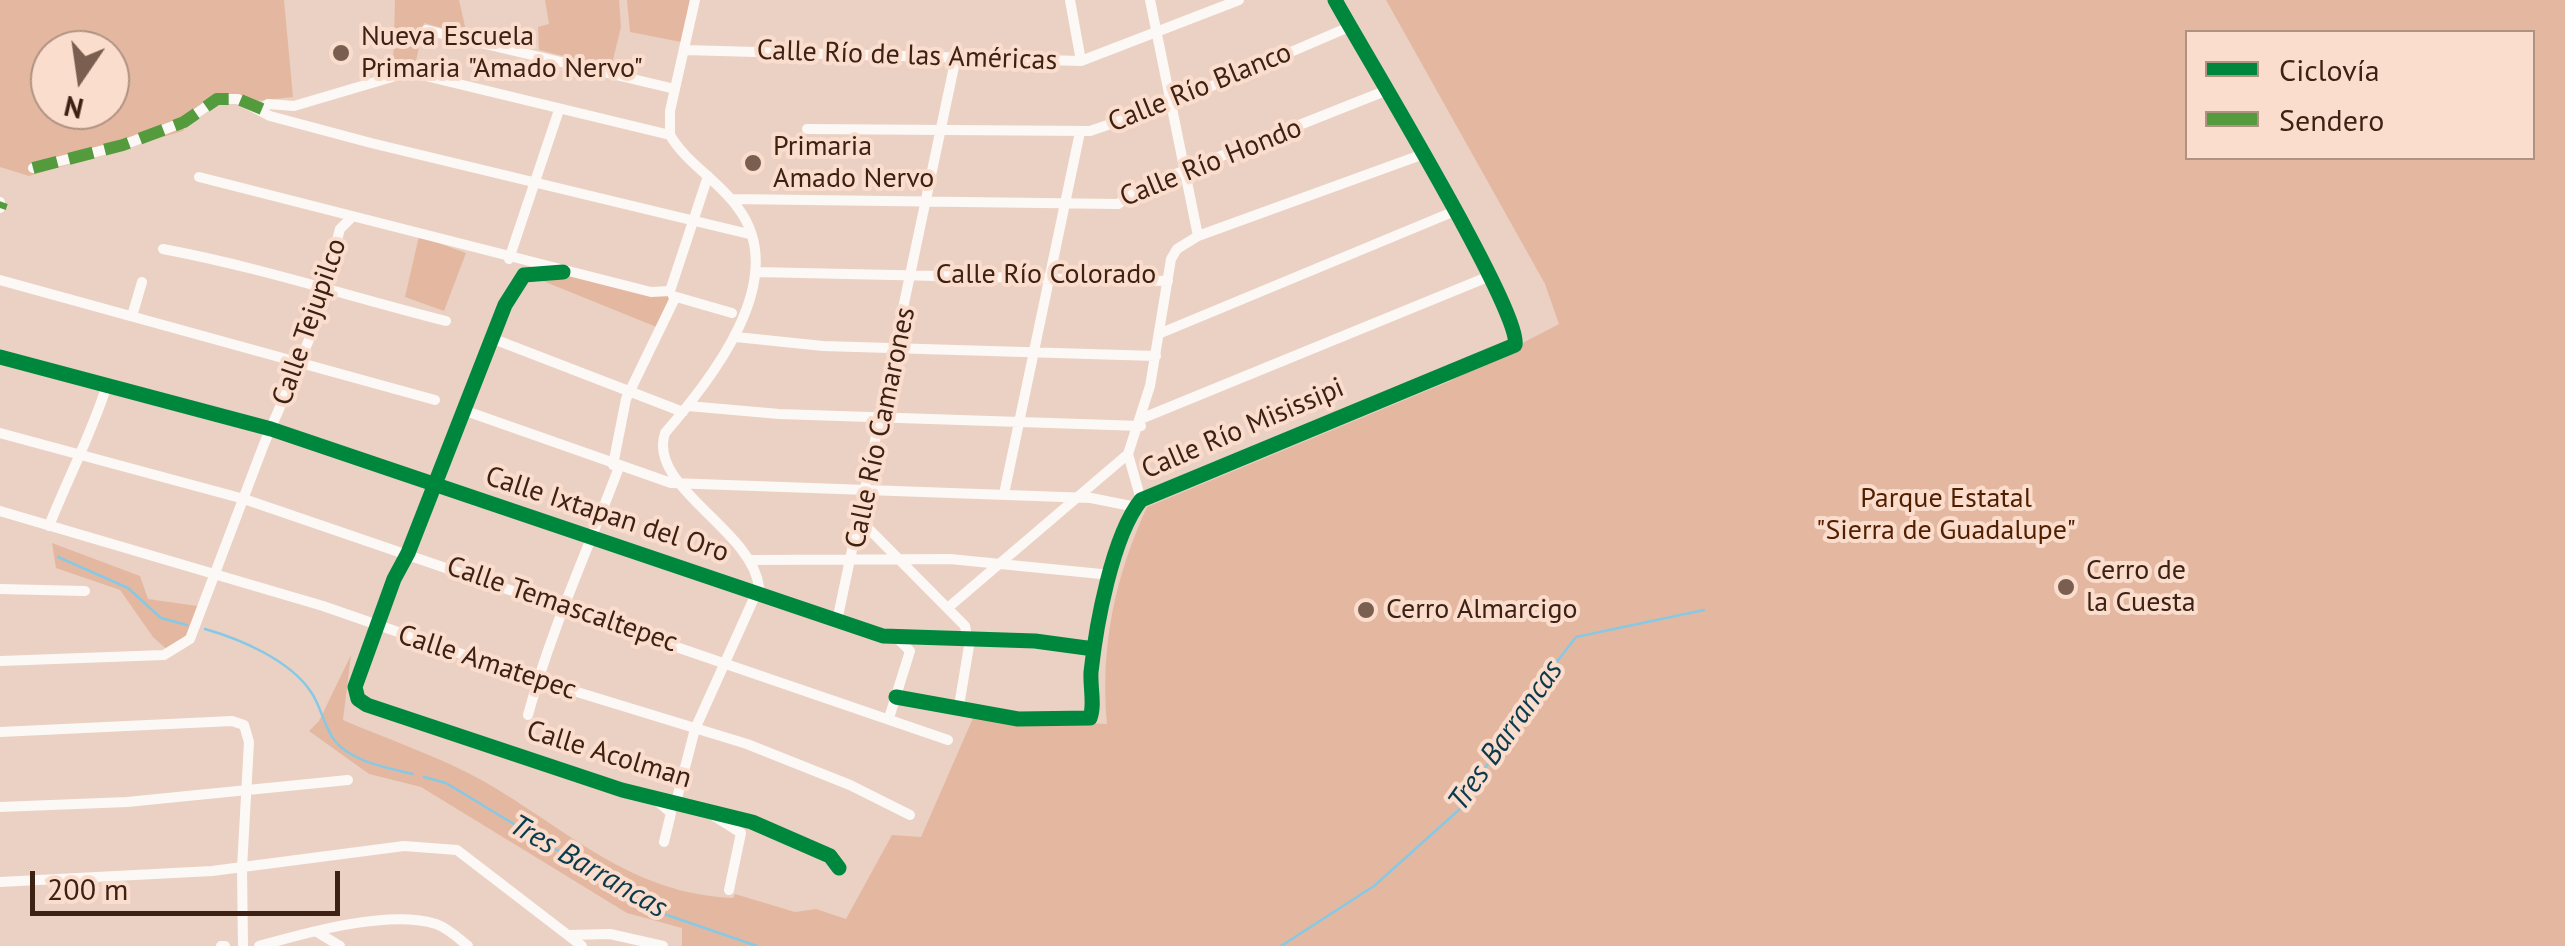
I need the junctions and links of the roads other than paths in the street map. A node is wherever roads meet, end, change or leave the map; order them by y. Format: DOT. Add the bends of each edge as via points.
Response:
graph roads {
  1 [pos="695,0"];
  2 [pos="1070,0"];
  3 [pos="1150,0"];
  4 [pos="1239,0"];
  5 [pos="1335,0"];
  6 [pos="1349,27"];
  7 [pos="426,30"];
  8 [pos="1156,34"];
  9 [pos="684,50"];
  10 [pos="956,58"];
  11 [pos="1081,62"];
  12 [pos="675,90"];
  13 [pos="1384,91"];
  14 [pos="1172,104"];
  15 [pos="262,109"];
  16 [pos="559,110"];
  17 [pos="807,129"];
  18 [pos="942,130"];
  19 [pos="1080,132"];
  20 [pos="673,139"];
  21 [pos="1421,155"];
  22 [pos="33,168"];
  23 [pos="1184,172"];
  24 [pos="708,176"];
  25 [pos="199,177"];
  26 [pos="535,183"];
  27 [pos="731,199"];
  28 [pos="927,201"];
  29 [pos="1064,206"];
  30 [pos="1455,211"];
  31 [pos="352,217"];
  32 [pos="696,219"];
  33 [pos="749,234"];
  34 [pos="1198,236"];
  35 [pos="163,248"];
  36 [pos="509,259"];
  37 [pos="563,272"];
  38 [pos="754,272"];
  39 [pos="913,273"];
  40 [pos="1490,276"];
  41 [pos="1048,277"];
  42 [pos="0,280"];
  43 [pos="1168,281"];
  44 [pos="142,282"];
  45 [pos="325,288"];
  46 [pos="672,295"];
  47 [pos="732,313"];
  48 [pos="132,316"];
  49 [pos="446,321"];
  50 [pos="1161,333"];
  51 [pos="736,337"];
  52 [pos="490,338"];
  53 [pos="898,346"];
  54 [pos="1034,350"];
  55 [pos="1156,356"];
  56 [pos="0,357"];
  57 [pos="300,360"];
  58 [pos="107,385"];
  59 [pos="630,390"];
  60 [pos="435,400"];
  61 [pos="685,409"];
  62 [pos="462,410"];
  63 [pos="883,418"];
  64 [pos="1142,422"];
  65 [pos="1018,424"];
  66 [pos="271,429"];
  67 [pos="0,433"];
  68 [pos="1128,454"];
  69 [pos="80,456"];
  70 [pos="616,466"];
  71 [pos="434,482"];
  72 [pos="681,484"];
  73 [pos="867,488"];
  74 [pos="1004,494"];
  75 [pos="1078,497"];
  76 [pos="244,499"];
  77 [pos="1138,503"];
  78 [pos="0,511"];
  79 [pos="862,521"];
  80 [pos="49,526"];
  81 [pos="592,539"];
  82 [pos="408,554"];
  83 [pos="751,560"];
  84 [pos="854,560"];
  85 [pos="902,562"];
  86 [pos="998,564"];
  87 [pos="214,574"];
  88 [pos="1111,575"];
  89 [pos="0,590"];
  90 [pos="85,591"];
  91 [pos="759,592"];
  92 [pos="950,606"];
  93 [pos="565,608"];
  94 [pos="837,621"];
  95 [pos="377,626"];
  96 [pos="894,638"];
  97 [pos="970,642"];
  98 [pos="1094,649"];
  99 [pos="724,660"];
  100 [pos="0,661"];
  101 [pos="538,680"];
  102 [pos="896,697"];
  103 [pos="959,706"];
  104 [pos="528,714"];
  105 [pos="889,718"];
  106 [pos="695,728"];
  107 [pos="0,732"];
  108 [pos="948,740"];
  109 [pos="348,780"];
  110 [pos="247,792"];
  111 [pos="652,797"];
  112 [pos="676,802"];
  113 [pos="0,807"];
  114 [pos="710,811"];
  115 [pos="910,815"];
  116 [pos="664,842"];
  117 [pos="242,868"];
  118 [pos="840,868"];
  119 [pos="0,882"];
  120 [pos="729,890"];
  121 [pos="318,932"];
  122 [pos="568,934"];
  123 [pos="244,946"];
  124 [pos="258,946"];
  125 [pos="340,946"];
  126 [pos="468,946"];
  127 [pos="582,946"];
  128 [pos="663,946"];
  1 -- 9 [label="street"];
  2 -- 11 [label="street"];
  3 -- 8 [label="street"];
  4 -- 8 [label="street, Calle Río de las Américas"];
  5 -- 6 [label="street"];
  6 -- 13 [label="street"];
  6 -- 14 [label="street, Calle Río Blanco"];
  7 -- 12 [label="street"];
  8 -- 11 [label="street, Calle Río de las Américas"];
  8 -- 14 [label="street"];
  9 -- 10 [label="street, Calle Río de las Américas"];
  9 -- 12 [label="street"];
  10 -- 11 [label="street, Calle Río de las Américas"];
  10 -- 18 [label="street, Calle Río Camarones"];
  12 -- 20 [label="street"];
  13 -- 21 [label="street"];
  13 -- 23 [label="street, Calle Río Hondo"];
  14 -- 19 [label="street, Calle Río Blanco"];
  14 -- 23 [label="street"];
  15 -- 16 [label="street" via="410,72"];
  15 -- 22 [label="street" via="217,98 184,122"];
  15 -- 26 [label="street"];
  16 -- 20 [label="street"];
  16 -- 26 [label="street"];
  17 -- 18 [label="street, Calle Río Blanco"];
  18 -- 19 [label="street, Calle Río Blanco"];
  18 -- 28 [label="street, Calle Río Camarones"];
  19 -- 29 [label="street"];
  20 -- 24 [label="street"];
  21 -- 30 [label="street"];
  21 -- 34 [label="street"];
  23 -- 29 [label="street, Calle Río Hondo" via="1118,204"];
  23 -- 34 [label="street"];
  24 -- 27 [label="street"];
  24 -- 32 [label="street"];
  25 -- 31 [label="street"];
  26 -- 32 [label="street"];
  26 -- 36 [label="street"];
  27 -- 28 [label="street, Calle Río Hondo"];
  27 -- 33 [label="street"];
  28 -- 29 [label="street, Calle Río Hondo"];
  28 -- 39 [label="street, Calle Río Camarones"];
  29 -- 41 [label="street"];
  30 -- 40 [label="street"];
  30 -- 50 [label="street"];
  31 -- 36 [label="street"];
  31 -- 45 [label="street, Calle Tejupilco" via="340,229"];
  32 -- 33 [label="street"];
  32 -- 46 [label="street"];
  33 -- 38 [label="street"];
  34 -- 43 [label="street, Calle Río Colorado" via="1174,254"];
  35 -- 45 [label="street"];
  36 -- 37 [label="street"];
  37 -- 46 [label="street"];
  37 -- 52 [label="street" via="531,272 520,279"];
  38 -- 39 [label="street, Calle Río Colorado"];
  38 -- 51 [label="street"];
  39 -- 41 [label="street, Calle Río Colorado"];
  39 -- 53 [label="street, Calle Río Camarones"];
  40 -- 64 [label="street"];
  40 -- 77 [label="street, Calle Río Misissipi" via="1516,341 1511,348 1324,420"];
  41 -- 43 [label="street, Calle Río Colorado"];
  41 -- 54 [label="street"];
  42 -- 48 [label="street"];
  43 -- 50 [label="street"];
  44 -- 48 [label="street"];
  45 -- 49 [label="street"];
  45 -- 57 [label="street, Calle Tejupilco"];
  46 -- 47 [label="street"];
  46 -- 59 [label="street"];
  48 -- 57 [label="street"];
  50 -- 55 [label="street"];
  51 -- 53 [label="street"];
  51 -- 61 [label="street"];
  52 -- 59 [label="street"];
  52 -- 62 [label="street"];
  53 -- 54 [label="street"];
  53 -- 63 [label="street, Calle Río Camarones"];
  54 -- 55 [label="street"];
  54 -- 65 [label="street"];
  55 -- 64 [label="street"];
  56 -- 58 [label="street, Calle Ixtapan del Oro"];
  57 -- 60 [label="street"];
  57 -- 66 [label="street, Calle Tejupilco"];
  58 -- 66 [label="street, Calle Ixtapan del Oro"];
  58 -- 69 [label="street"];
  59 -- 61 [label="street"];
  59 -- 70 [label="street" via="612,452"];
  61 -- 63 [label="street"];
  61 -- 72 [label="street" via="665,433 662,451"];
  62 -- 70 [label="street"];
  62 -- 71 [label="street"];
  63 -- 65 [label="street"];
  63 -- 73 [label="street, Calle Río Camarones"];
  64 -- 65 [label="street"];
  64 -- 68 [label="street"];
  65 -- 74 [label="street"];
  66 -- 71 [label="street, Calle Ixtapan del Oro"];
  66 -- 76 [label="street, Calle Tejupilco"];
  67 -- 69 [label="street, Calle Temascaltepec"];
  68 -- 75 [label="street"];
  68 -- 77 [label="street, Calle Río Misissipi"];
  69 -- 76 [label="street, Calle Temascaltepec"];
  69 -- 80 [label="street"];
  70 -- 72 [label="street"];
  70 -- 81 [label="street"];
  71 -- 81 [label="street, Calle Ixtapan del Oro"];
  71 -- 82 [label="street"];
  72 -- 73 [label="street"];
  72 -- 83 [label="street"];
  73 -- 74 [label="street"];
  73 -- 79 [label="street, Calle Río Camarones"];
  74 -- 75 [label="street"];
  75 -- 77 [label="street"];
  75 -- 86 [label="street"];
  76 -- 82 [label="street, Calle Temascaltepec"];
  76 -- 87 [label="street, Calle Tejupilco"];
  77 -- 88 [label="street, Calle Río Misissipi"];
  78 -- 80 [label="street, Calle Amatepec"];
  79 -- 84 [label="street, Calle Río Camarones"];
  79 -- 85 [label="street"];
  80 -- 87 [label="street, Calle Amatepec"];
  81 -- 91 [label="street, Calle Ixtapan del Oro"];
  81 -- 93 [label="street"];
  82 -- 93 [label="street, Calle Temascaltepec"];
  82 -- 95 [label="street"];
  83 -- 84 [label="street"];
  83 -- 91 [label="street"];
  84 -- 85 [label="street"];
  84 -- 94 [label="street, Calle Río Camarones"];
  85 -- 86 [label="street"];
  85 -- 92 [label="street"];
  86 -- 88 [label="street"];
  86 -- 92 [label="street"];
  87 -- 95 [label="street, Calle Amatepec"];
  87 -- 100 [label="street, Calle Tejupilco" via="194,631 178,650"];
  88 -- 98 [label="street, Calle Río Misissipi"];
  89 -- 90 [label="street"];
  91 -- 94 [label="street, Calle Ixtapan del Oro"];
  91 -- 99 [label="street"];
  92 -- 97 [label="street"];
  93 -- 99 [label="street, Calle Temascaltepec"];
  93 -- 101 [label="street"];
  94 -- 96 [label="street, Calle Ixtapan del Oro"];
  95 -- 101 [label="street, Calle Amatepec"];
  95 -- 111 [label="street, Calle Acolman" via="355,687 358,699"];
  96 -- 97 [label="street, Calle Ixtapan del Oro"];
  96 -- 102 [label="street" via="910,651"];
  97 -- 98 [label="street, Calle Ixtapan del Oro"];
  97 -- 103 [label="street"];
  98 -- 103 [label="street, Calle Río Misissipi" via="1091,717 1018,719"];
  99 -- 105 [label="street, Calle Temascaltepec"];
  99 -- 106 [label="street"];
  101 -- 104 [label="street"];
  101 -- 106 [label="street, Calle Amatepec"];
  102 -- 103 [label="street"];
  102 -- 105 [label="street"];
  105 -- 108 [label="street, Calle Temascaltepec"];
  106 -- 112 [label="street"];
  106 -- 115 [label="street, Calle Amatepec" via="806,766"];
  107 -- 110 [label="street" via="240,723 250,742"];
  109 -- 110 [label="street"];
  110 -- 113 [label="street"];
  110 -- 117 [label="street"];
  111 -- 112 [label="street, Calle Acolman"];
  111 -- 116 [label="street" via="671,813"];
  112 -- 114 [label="street, Calle Acolman"];
  114 -- 118 [label="street, Calle Acolman" via="800,842 834,858"];
  114 -- 120 [label="street" via="740,833"];
  117 -- 119 [label="street"];
  117 -- 122 [label="street" via="404,846 450,848"];
  117 -- 123 [label="street"];
  121 -- 124 [label="street"];
  121 -- 125 [label="street"];
  121 -- 126 [label="street" via="419,921 442,926"];
  122 -- 127 [label="street"];
  122 -- 128 [label="street" via="610,934"];
}
